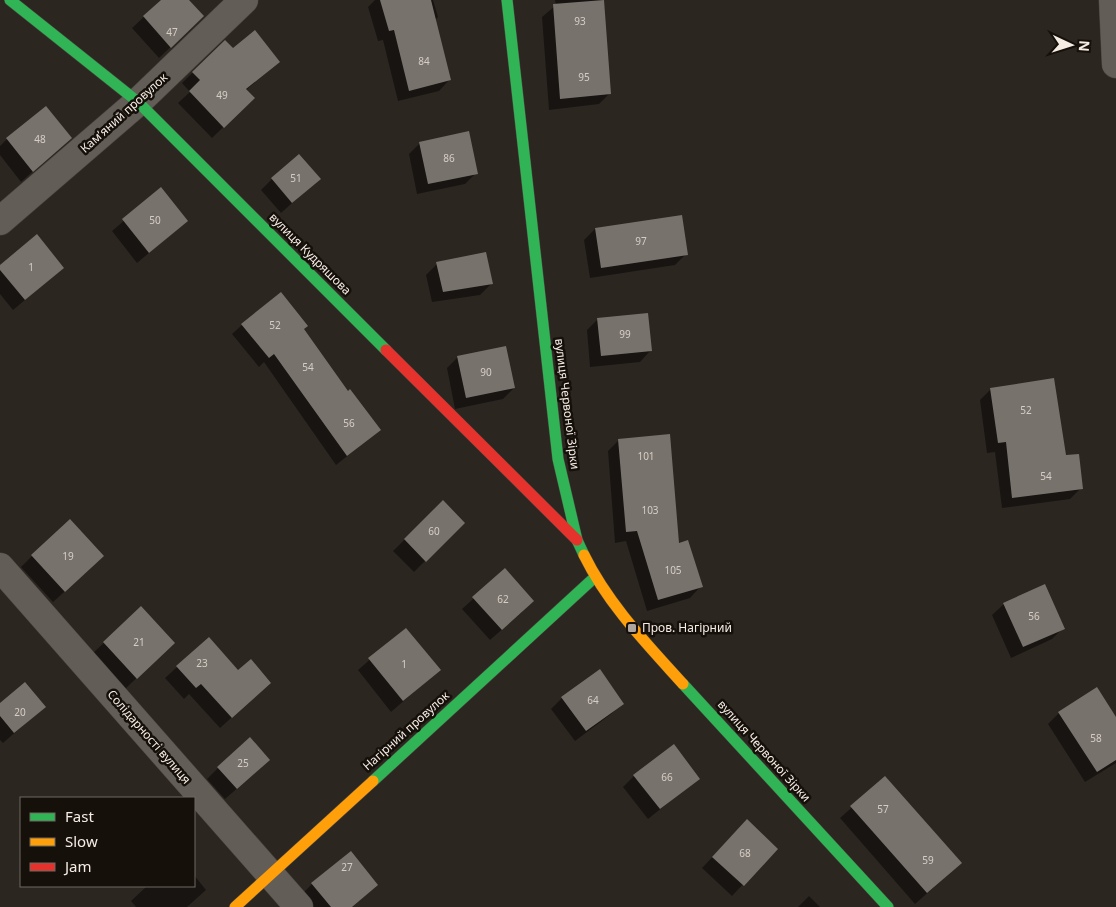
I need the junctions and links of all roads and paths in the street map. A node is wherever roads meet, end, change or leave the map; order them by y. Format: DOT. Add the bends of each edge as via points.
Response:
graph roads {
  1 [pos="10,0"];
  2 [pos="244,0"];
  3 [pos="508,0"];
  4 [pos="1113,0"];
  5 [pos="1116,64"];
  6 [pos="138,102"];
  7 [pos="0,221"];
  8 [pos="577,540"];
  9 [pos="0,567"];
  10 [pos="595,577"];
  11 [pos="270,875"];
  12 [pos="235,907"];
  13 [pos="299,907"];
  14 [pos="888,907"];
  1 -- 6 [label="street, вулиця Кудряшова"];
  2 -- 6 [label="street, Кам’яний провулок"];
  3 -- 8 [label="street, вулиця Червоної Зірки" via="558,459"];
  4 -- 5 [label="street"];
  6 -- 7 [label="street, Кам’яний провулок"];
  6 -- 8 [label="street, вулиця Кудряшова"];
  8 -- 10 [label="street, вулиця Червоної Зірки"];
  9 -- 11 [label="street, Солідарності вулиця"];
  10 -- 11 [label="street, Нагірний провулок"];
  10 -- 14 [label="street, вулиця Червоної Зірки" via="632,628"];
  11 -- 12 [label="street, Нагірний провулок"];
  11 -- 13 [label="street, Солідарності вулиця"];
}
